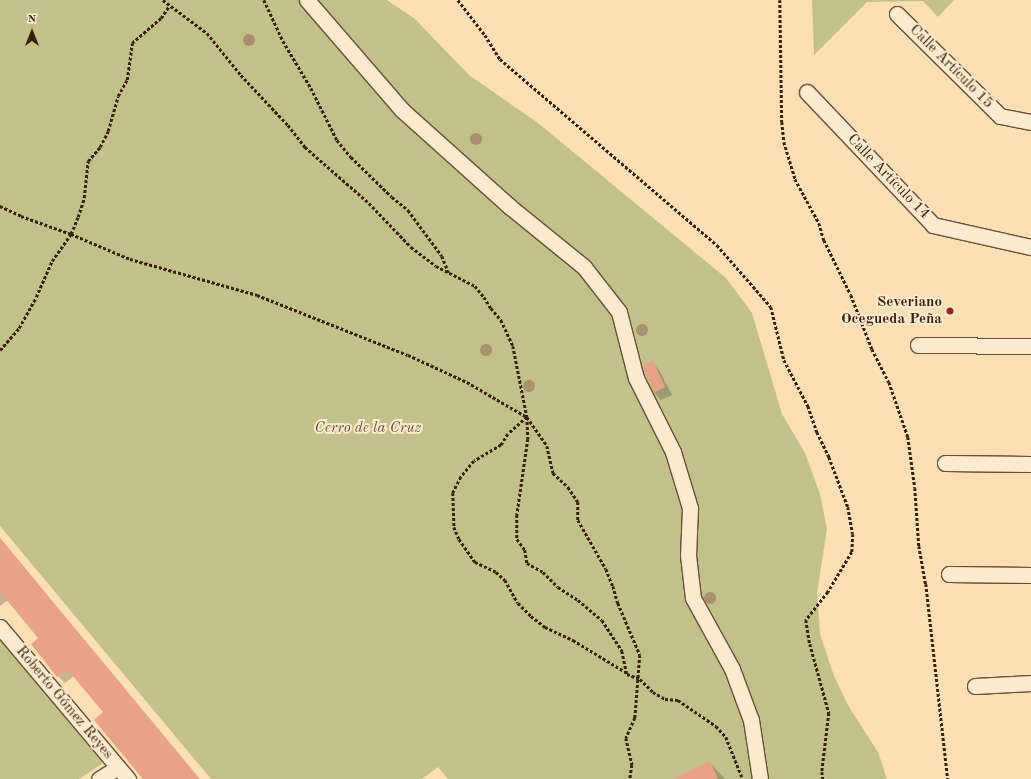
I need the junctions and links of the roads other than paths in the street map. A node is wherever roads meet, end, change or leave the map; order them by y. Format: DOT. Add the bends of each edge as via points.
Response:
graph roads {
  1 [pos="307,0"];
  2 [pos="897,14"];
  3 [pos="807,92"];
  4 [pos="1031,122"];
  5 [pos="1031,247"];
  6 [pos="918,345"];
  7 [pos="1031,346"];
  8 [pos="945,463"];
  9 [pos="1031,464"];
  10 [pos="949,574"];
  11 [pos="1031,575"];
  12 [pos="0,627"];
  13 [pos="1031,683"];
  14 [pos="974,686"];
  15 [pos="118,767"];
  16 [pos="99,779"];
  17 [pos="128,779"];
  18 [pos="760,779"];
  1 -- 18 [label="street" via="402,110 508,206 584,267 619,312 636,378 673,452 690,508 688,556 693,598 732,668 751,720"];
  2 -- 4 [label="street, Calle Artículo 15" via="1000,116"];
  3 -- 5 [label="street, Calle Artículo 14" via="933,225"];
  6 -- 7 [label="street"];
  8 -- 9 [label="street"];
  10 -- 11 [label="street"];
  12 -- 15 [label="street, Roberto Gómez Reyes"];
  13 -- 14 [label="street"];
  15 -- 16 [label="street"];
  15 -- 17 [label="street, Roberto Gómez Reyes"];
}
